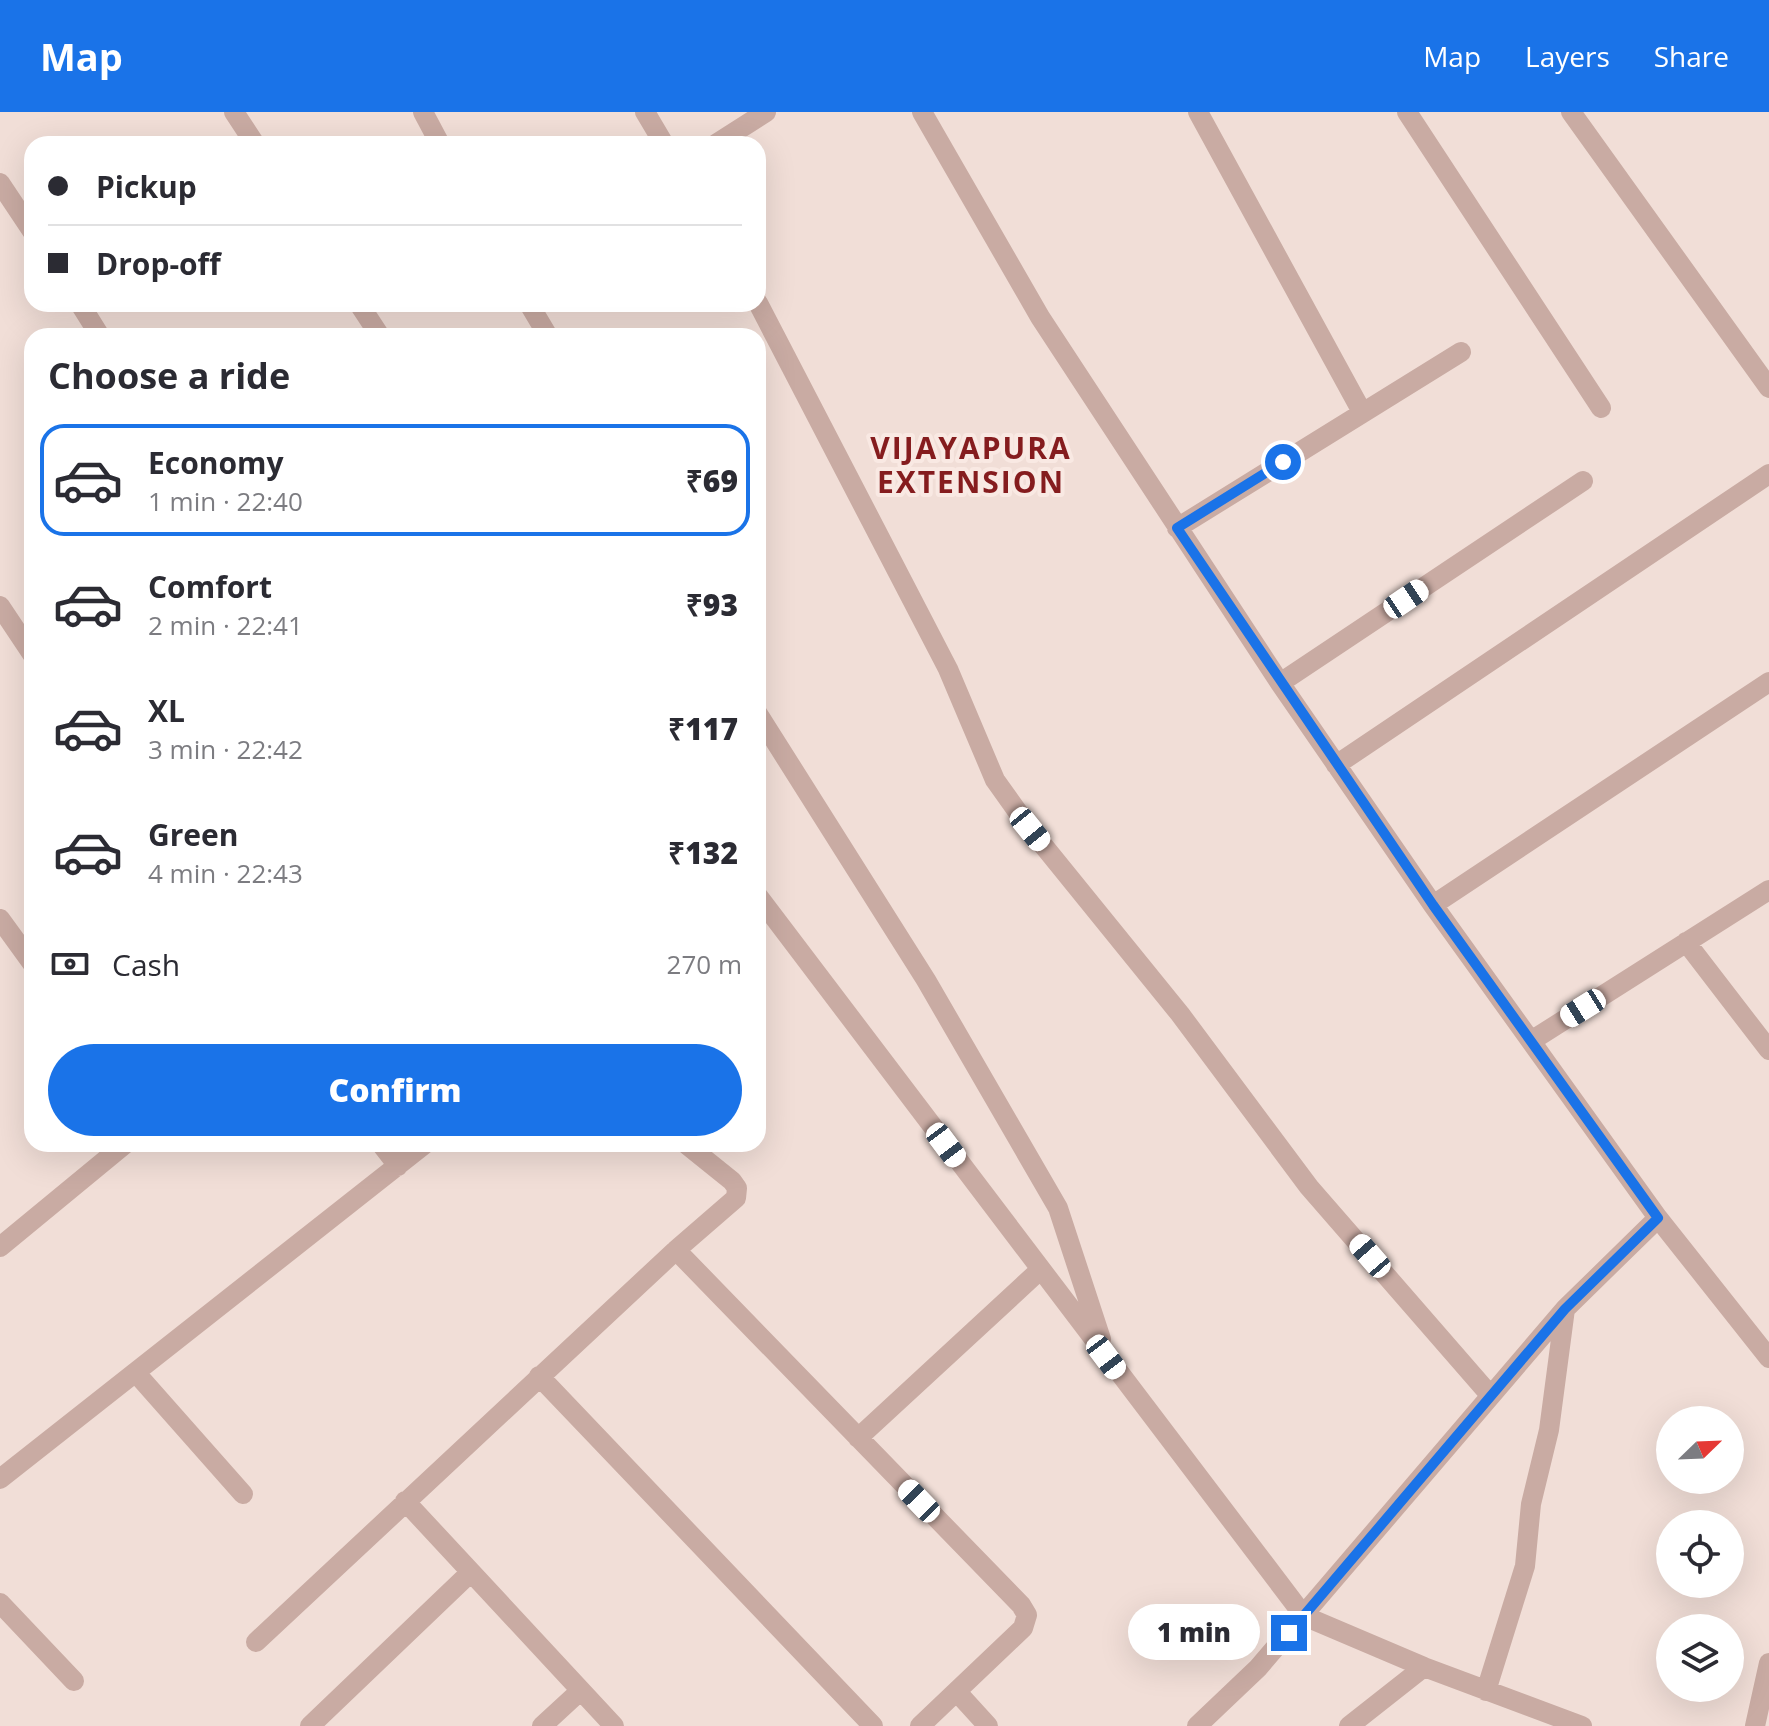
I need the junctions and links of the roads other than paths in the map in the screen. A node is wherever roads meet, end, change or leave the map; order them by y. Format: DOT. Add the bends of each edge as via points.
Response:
graph roads {
  1 [pos="234,112"];
  2 [pos="423,112"];
  3 [pos="645,112"];
  4 [pos="766,112"];
  5 [pos="922,112"];
  6 [pos="1198,112"];
  7 [pos="1407,112"];
  8 [pos="1571,112"];
  9 [pos="250,136"];
  10 [pos="436,136"];
  11 [pos="659,136"];
  12 [pos="728,136"];
  13 [pos="0,183"];
  14 [pos="24,219"];
  15 [pos="763,312"];
  16 [pos="1461,352"];
  17 [pos="1769,388"];
  18 [pos="1601,408"];
  19 [pos="1362,412"];
  20 [pos="1769,474"];
  21 [pos="1583,481"];
  22 [pos="1177,528"];
  23 [pos="0,606"];
  24 [pos="24,642"];
  25 [pos="1769,682"];
  26 [pos="1280,683"];
  27 [pos="766,727"];
  28 [pos="1336,765"];
  29 [pos="1769,890"];
  30 [pos="1433,905"];
  31 [pos="766,907"];
  32 [pos="0,919"];
  33 [pos="1686,942"];
  34 [pos="24,952"];
  35 [pos="1531,1041"];
  36 [pos="1769,1050"];
  37 [pos="115,1152"];
  38 [pos="387,1152"];
  39 [pos="415,1152"];
  40 [pos="696,1152"];
  41 [pos="398,1166"];
  42 [pos="1658,1218"];
  43 [pos="0,1247"];
  44 [pos="676,1250"];
  45 [pos="1040,1270"];
  46 [pos="1565,1309"];
  47 [pos="1106,1357"];
  48 [pos="1769,1358"];
  49 [pos="136,1373"];
  50 [pos="539,1376"];
  51 [pos="1490,1395"];
  52 [pos="858,1438"];
  53 [pos="0,1479"];
  54 [pos="243,1494"];
  55 [pos="405,1501"];
  56 [pos="471,1572"];
  57 [pos="0,1603"];
  58 [pos="1304,1616"];
  59 [pos="256,1642"];
  60 [pos="1769,1663"];
  61 [pos="1424,1667"];
  62 [pos="74,1681"];
  63 [pos="1486,1691"];
  64 [pos="579,1692"];
  65 [pos="957,1692"];
  66 [pos="310,1726"];
  67 [pos="542,1726"];
  68 [pos="614,1726"];
  69 [pos="873,1726"];
  70 [pos="920,1726"];
  71 [pos="988,1726"];
  72 [pos="1197,1726"];
  73 [pos="1349,1726"];
  74 [pos="1582,1726"];
  75 [pos="1755,1726"];
  1 -- 9 [label="street"];
  2 -- 10 [label="street"];
  3 -- 11 [label="street"];
  4 -- 12 [label="street"];
  5 -- 22 [label="street" via="1040,317"];
  6 -- 19 [label="street"];
  7 -- 18 [label="street"];
  8 -- 17 [label="street"];
  13 -- 14 [label="street"];
  15 -- 51 [label="street" via="948,669 995,780 1309,1187"];
  16 -- 19 [label="street"];
  19 -- 22 [label="street"];
  20 -- 28 [label="street"];
  21 -- 26 [label="street"];
  22 -- 26 [label="street"];
  23 -- 24 [label="street"];
  25 -- 30 [label="street"];
  26 -- 28 [label="street"];
  27 -- 47 [label="street" via="926,980 1058,1208"];
  28 -- 30 [label="street"];
  29 -- 33 [label="street"];
  30 -- 35 [label="street"];
  31 -- 45 [label="street"];
  32 -- 34 [label="street"];
  33 -- 35 [label="street"];
  33 -- 36 [label="street"];
  35 -- 42 [label="street"];
  37 -- 43 [label="street"];
  38 -- 41 [label="street"];
  39 -- 41 [label="street"];
  40 -- 44 [label="street" via="732,1181 736,1198"];
  41 -- 49 [label="street"];
  42 -- 46 [label="street"];
  42 -- 48 [label="street"];
  44 -- 50 [label="street"];
  44 -- 52 [label="street"];
  45 -- 47 [label="street"];
  45 -- 52 [label="street"];
  46 -- 51 [label="street"];
  46 -- 63 [label="street" via="1525,1566"];
  47 -- 58 [label="street"];
  49 -- 53 [label="street"];
  49 -- 54 [label="street"];
  50 -- 55 [label="street"];
  50 -- 69 [label="street"];
  51 -- 58 [label="street"];
  52 -- 65 [label="street" via="1027,1615 1023,1628"];
  55 -- 56 [label="street"];
  55 -- 59 [label="street"];
  56 -- 64 [label="street"];
  56 -- 66 [label="street"];
  57 -- 62 [label="street"];
  58 -- 61 [label="street"];
  58 -- 72 [label="street"];
  60 -- 75 [label="street"];
  61 -- 63 [label="street"];
  61 -- 73 [label="street"];
  63 -- 74 [label="street"];
  64 -- 67 [label="street"];
  64 -- 68 [label="street"];
  65 -- 70 [label="street"];
  65 -- 71 [label="street"];
}
